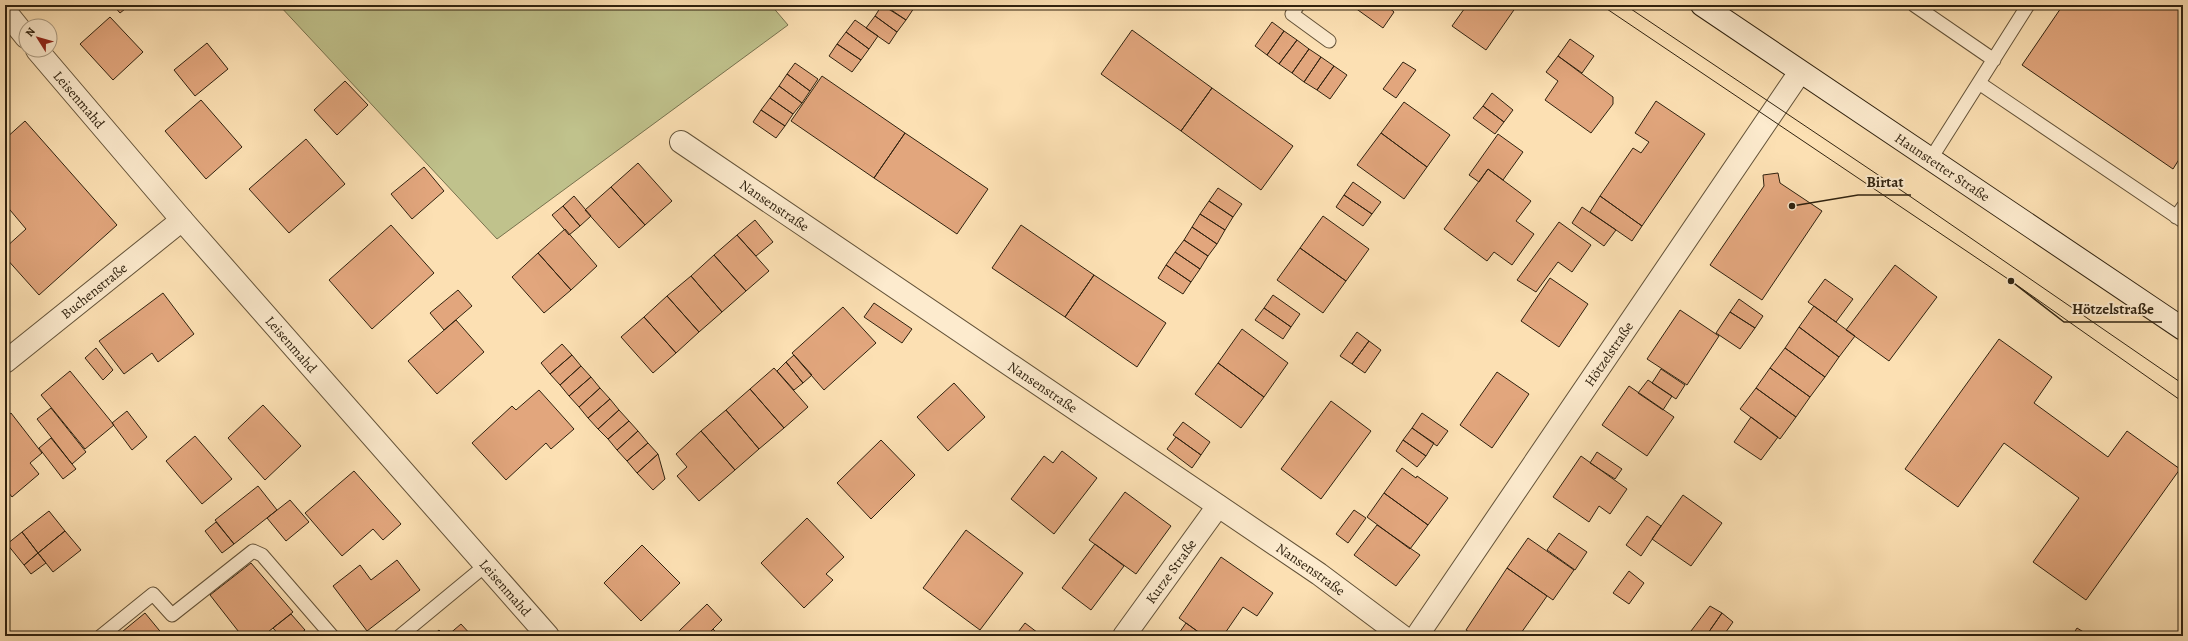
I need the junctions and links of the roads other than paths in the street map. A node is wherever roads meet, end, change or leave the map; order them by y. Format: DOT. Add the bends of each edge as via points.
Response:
graph roads {
  1 [pos="1298,5"];
  2 [pos="1702,5"];
  3 [pos="1914,5"];
  4 [pos="2028,5"];
  5 [pos="5,11"];
  6 [pos="18,27"];
  7 [pos="1329,41"];
  8 [pos="44,58"];
  9 [pos="1994,60"];
  10 [pos="1800,72"];
  11 [pos="1979,83"];
  12 [pos="680,142"];
  13 [pos="1930,160"];
  14 [pos="2181,215"];
  15 [pos="182,220"];
  16 [pos="2183,329"];
  17 [pos="5,362"];
  18 [pos="1218,506"];
  19 [pos="486,565"];
  20 [pos="101,636"];
  21 [pos="332,636"];
  22 [pos="400,636"];
  23 [pos="548,636"];
  24 [pos="1124,636"];
  25 [pos="1402,636"];
  26 [pos="1417,636"];
  1 -- 7 [label="lane" via="1292,14"];
  2 -- 10 [label="street, Haunstetter Straße"];
  3 -- 9 [label="lane"];
  4 -- 9 [label="lane"];
  5 -- 6 [label="street"];
  8 -- 15 [label="street, Leisenmahd"];
  9 -- 11 [label="lane"];
  10 -- 13 [label="street, Haunstetter Straße"];
  10 -- 26 [label="street, Hötzelstraße"];
  11 -- 13 [label="lane"];
  11 -- 14 [label="lane"];
  12 -- 18 [label="street, Nansenstraße"];
  13 -- 16 [label="street, Haunstetter Straße"];
  15 -- 17 [label="street, Buchenstraße"];
  15 -- 19 [label="street, Leisenmahd"];
  18 -- 24 [label="street, Kurze Straße"];
  18 -- 25 [label="street, Nansenstraße" via="1319,574"];
  19 -- 22 [label="lane"];
  19 -- 23 [label="street, Leisenmahd"];
  20 -- 21 [label="lane" via="153,594 172,615 253,551 262,555"];
}
